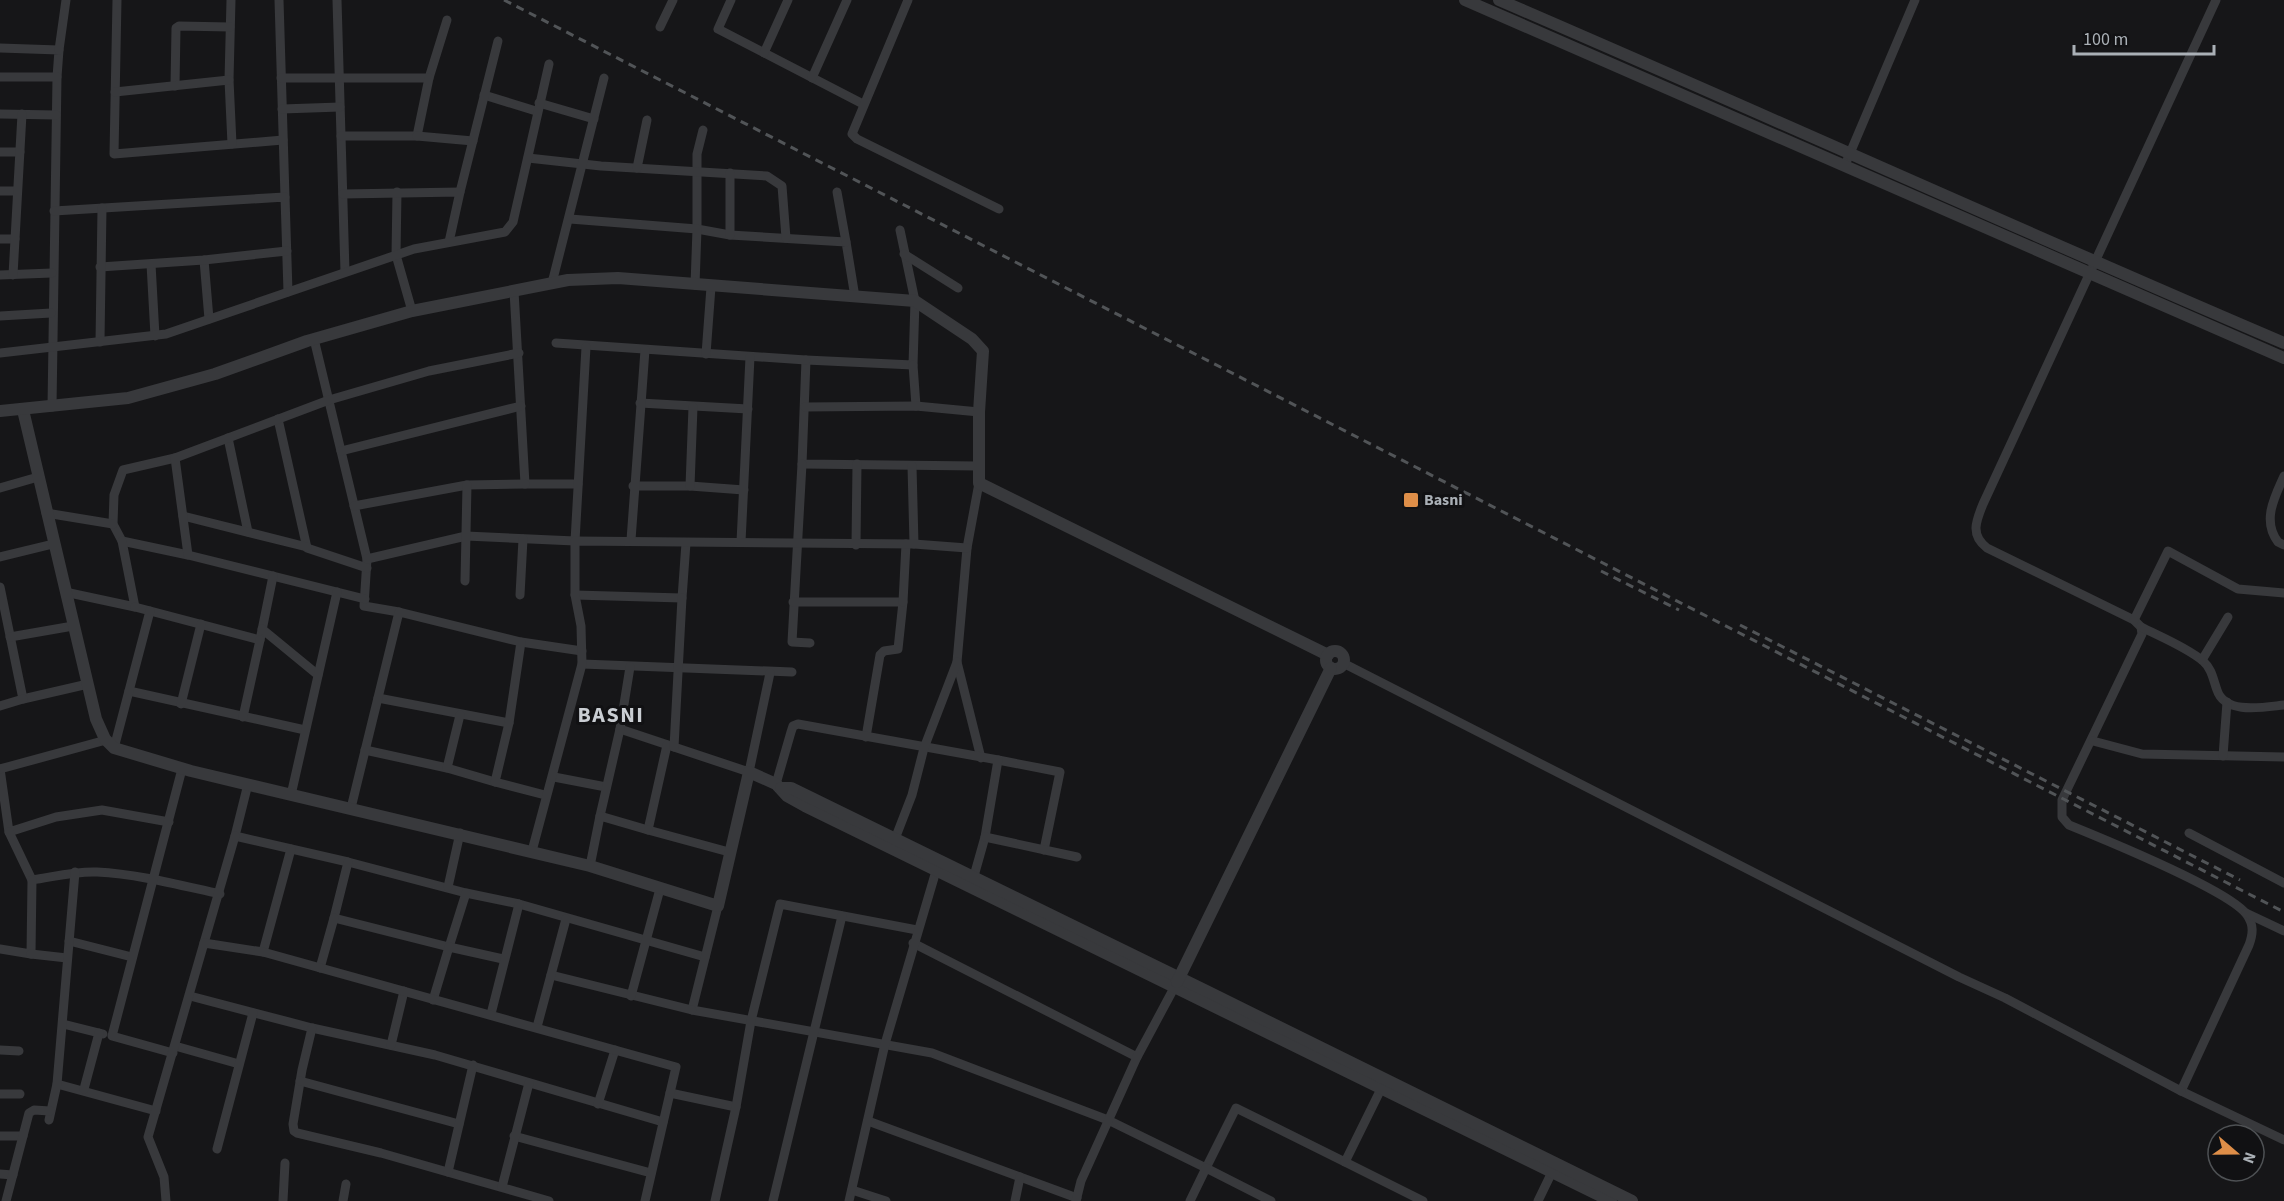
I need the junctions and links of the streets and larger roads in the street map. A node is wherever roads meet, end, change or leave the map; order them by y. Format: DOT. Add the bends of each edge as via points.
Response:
graph roads {
  1 [pos="66,0"];
  2 [pos="117,0"];
  3 [pos="231,0"];
  4 [pos="279,0"];
  5 [pos="337,0"];
  6 [pos="673,0"];
  7 [pos="731,0"];
  8 [pos="788,0"];
  9 [pos="847,0"];
  10 [pos="908,0"];
  11 [pos="1466,0"];
  12 [pos="1499,0"];
  13 [pos="1915,0"];
  14 [pos="2216,0"];
  15 [pos="447,20"];
  16 [pos="230,27"];
  17 [pos="660,27"];
  18 [pos="498,40"];
  19 [pos="0,48"];
  20 [pos="59,50"];
  21 [pos="764,53"];
  22 [pos="549,64"];
  23 [pos="0,77"];
  24 [pos="57,77"];
  25 [pos="339,77"];
  26 [pos="281,78"];
  27 [pos="429,78"];
  28 [pos="604,78"];
  29 [pos="812,78"];
  30 [pos="229,80"];
  31 [pos="175,86"];
  32 [pos="116,92"];
  33 [pos="484,95"];
  34 [pos="863,104"];
  35 [pos="340,107"];
  36 [pos="538,107"];
  37 [pos="282,109"];
  38 [pos="0,114"];
  39 [pos="22,114"];
  40 [pos="56,116"];
  41 [pos="594,118"];
  42 [pos="647,120"];
  43 [pos="703,130"];
  44 [pos="341,136"];
  45 [pos="417,136"];
  46 [pos="283,140"];
  47 [pos="473,141"];
  48 [pos="232,144"];
  49 [pos="0,152"];
  50 [pos="20,152"];
  51 [pos="1850,152"];
  52 [pos="528,158"];
  53 [pos="582,164"];
  54 [pos="1845,165"];
  55 [pos="637,168"];
  56 [pos="699,172"];
  57 [pos="730,173"];
  58 [pos="0,191"];
  59 [pos="16,191"];
  60 [pos="398,192"];
  61 [pos="460,192"];
  62 [pos="837,192"];
  63 [pos="343,194"];
  64 [pos="285,197"];
  65 [pos="102,208"];
  66 [pos="999,209"];
  67 [pos="54,211"];
  68 [pos="570,219"];
  69 [pos="697,229"];
  70 [pos="900,230"];
  71 [pos="730,236"];
  72 [pos="786,238"];
  73 [pos="0,239"];
  74 [pos="15,239"];
  75 [pos="449,242"];
  76 [pos="846,243"];
  77 [pos="287,250"];
  78 [pos="904,254"];
  79 [pos="396,255"];
  80 [pos="204,260"];
  81 [pos="151,264"];
  82 [pos="100,267"];
  83 [pos="2091,267"];
  84 [pos="345,272"];
  85 [pos="52,273"];
  86 [pos="0,275"];
  87 [pos="13,275"];
  88 [pos="552,284"];
  89 [pos="695,285"];
  90 [pos="711,287"];
  91 [pos="958,288"];
  92 [pos="514,291"];
  93 [pos="288,292"];
  94 [pos="855,297"];
  95 [pos="915,301"];
  96 [pos="412,311"];
  97 [pos="51,313"];
  98 [pos="0,316"];
  99 [pos="208,319"];
  100 [pos="155,336"];
  101 [pos="314,339"];
  102 [pos="100,342"];
  103 [pos="556,343"];
  104 [pos="2284,343"];
  105 [pos="51,347"];
  106 [pos="586,347"];
  107 [pos="645,350"];
  108 [pos="0,353"];
  109 [pos="519,353"];
  110 [pos="706,354"];
  111 [pos="750,357"];
  112 [pos="2284,358"];
  113 [pos="806,360"];
  114 [pos="913,365"];
  115 [pos="329,400"];
  116 [pos="640,403"];
  117 [pos="521,406"];
  118 [pos="693,406"];
  119 [pos="916,406"];
  120 [pos="52,407"];
  121 [pos="805,407"];
  122 [pos="23,410"];
  123 [pos="748,410"];
  124 [pos="0,411"];
  125 [pos="979,412"];
  126 [pos="278,420"];
  127 [pos="228,438"];
  128 [pos="341,451"];
  129 [pos="175,458"];
  130 [pos="802,464"];
  131 [pos="857,464"];
  132 [pos="912,466"];
  133 [pos="978,466"];
  134 [pos="2284,476"];
  135 [pos="38,477"];
  136 [pos="979,483"];
  137 [pos="525,484"];
  138 [pos="578,484"];
  139 [pos="467,485"];
  140 [pos="633,486"];
  141 [pos="690,486"];
  142 [pos="0,488"];
  143 [pos="744,490"];
  144 [pos="354,506"];
  145 [pos="46,513"];
  146 [pos="183,516"];
  147 [pos="112,524"];
  148 [pos="248,532"];
  149 [pos="466,536"];
  150 [pos="523,539"];
  151 [pos="631,540"];
  152 [pos="122,541"];
  153 [pos="575,541"];
  154 [pos="741,542"];
  155 [pos="798,542"];
  156 [pos="686,543"];
  157 [pos="53,544"];
  158 [pos="856,544"];
  159 [pos="910,544"];
  160 [pos="2284,545"];
  161 [pos="307,547"];
  162 [pos="967,548"];
  163 [pos="188,555"];
  164 [pos="0,557"];
  165 [pos="367,563"];
  166 [pos="273,576"];
  167 [pos="465,581"];
  168 [pos="0,587"];
  169 [pos="65,592"];
  170 [pos="337,592"];
  171 [pos="2284,594"];
  172 [pos="520,595"];
  173 [pos="575,595"];
  174 [pos="682,598"];
  175 [pos="365,599"];
  176 [pos="794,602"];
  177 [pos="903,602"];
  178 [pos="135,607"];
  179 [pos="150,611"];
  180 [pos="399,612"];
  181 [pos="2228,617"];
  182 [pos="2138,623"];
  183 [pos="201,624"];
  184 [pos="73,626"];
  185 [pos="262,629"];
  186 [pos="10,637"];
  187 [pos="260,640"];
  188 [pos="522,642"];
  189 [pos="810,643"];
  190 [pos="582,651"];
  191 [pos="2202,660"];
  192 [pos="957,662"];
  193 [pos="582,664"];
  194 [pos="1337,665"];
  195 [pos="630,667"];
  196 [pos="680,667"];
  197 [pos="792,672"];
  198 [pos="770,673"];
  199 [pos="318,675"];
  200 [pos="88,684"];
  201 [pos="129,691"];
  202 [pos="378,698"];
  203 [pos="23,699"];
  204 [pos="2227,702"];
  205 [pos="181,704"];
  206 [pos="2284,705"];
  207 [pos="0,706"];
  208 [pos="460,715"];
  209 [pos="243,717"];
  210 [pos="509,723"];
  211 [pos="620,729"];
  212 [pos="305,730"];
  213 [pos="866,737"];
  214 [pos="2093,741"];
  215 [pos="110,744"];
  216 [pos="671,746"];
  217 [pos="924,748"];
  218 [pos="365,750"];
  219 [pos="2223,756"];
  220 [pos="2284,757"];
  221 [pos="981,758"];
  222 [pos="999,760"];
  223 [pos="447,768"];
  224 [pos="0,769"];
  225 [pos="182,769"];
  226 [pos="749,772"];
  227 [pos="554,777"];
  228 [pos="495,782"];
  229 [pos="248,784"];
  230 [pos="779,786"];
  231 [pos="606,787"];
  232 [pos="291,795"];
  233 [pos="545,795"];
  234 [pos="351,808"];
  235 [pos="600,816"];
  236 [pos="169,822"];
  237 [pos="648,830"];
  238 [pos="9,832"];
  239 [pos="460,833"];
  240 [pos="2189,833"];
  241 [pos="235,836"];
  242 [pos="984,837"];
  243 [pos="895,839"];
  244 [pos="291,849"];
  245 [pos="1044,850"];
  246 [pos="532,851"];
  247 [pos="729,852"];
  248 [pos="1077,856"];
  249 [pos="348,862"];
  250 [pos="590,866"];
  251 [pos="936,871"];
  252 [pos="75,872"];
  253 [pos="974,876"];
  254 [pos="153,879"];
  255 [pos="32,880"];
  256 [pos="2284,883"];
  257 [pos="448,887"];
  258 [pos="660,890"];
  259 [pos="220,894"];
  260 [pos="466,894"];
  261 [pos="519,904"];
  262 [pos="718,906"];
  263 [pos="2245,913"];
  264 [pos="842,916"];
  265 [pos="334,918"];
  266 [pos="566,919"];
  267 [pos="917,930"];
  268 [pos="2284,932"];
  269 [pos="69,940"];
  270 [pos="646,942"];
  271 [pos="204,943"];
  272 [pos="913,943"];
  273 [pos="449,947"];
  274 [pos="0,949"];
  275 [pos="263,952"];
  276 [pos="31,954"];
  277 [pos="132,957"];
  278 [pos="705,957"];
  279 [pos="67,958"];
  280 [pos="503,959"];
  281 [pos="320,968"];
  282 [pos="551,975"];
  283 [pos="1177,982"];
  284 [pos="404,991"];
  285 [pos="190,996"];
  286 [pos="631,996"];
  287 [pos="433,1000"];
  288 [pos="692,1010"];
  289 [pos="253,1012"];
  290 [pos="491,1014"];
  291 [pos="751,1021"];
  292 [pos="63,1024"];
  293 [pos="537,1027"];
  294 [pos="312,1028"];
  295 [pos="99,1033"];
  296 [pos="814,1033"];
  297 [pos="112,1036"];
  298 [pos="885,1044"];
  299 [pos="391,1045"];
  300 [pos="174,1049"];
  301 [pos="0,1050"];
  302 [pos="615,1050"];
  303 [pos="19,1051"];
  304 [pos="1137,1057"];
  305 [pos="239,1064"];
  306 [pos="473,1065"];
  307 [pos="1352,1069"];
  308 [pos="300,1081"];
  309 [pos="57,1083"];
  310 [pos="529,1083"];
  311 [pos="84,1089"];
  312 [pos="1382,1089"];
  313 [pos="2181,1091"];
  314 [pos="670,1093"];
  315 [pos="0,1094"];
  316 [pos="20,1094"];
  317 [pos="598,1104"];
  318 [pos="736,1107"];
  319 [pos="156,1111"];
  320 [pos="1108,1120"];
  321 [pos="868,1121"];
  322 [pos="663,1122"];
  323 [pos="459,1124"];
  324 [pos="0,1136"];
  325 [pos="514,1136"];
  326 [pos="23,1137"];
  327 [pos="2284,1140"];
  328 [pos="217,1149"];
  329 [pos="285,1162"];
  330 [pos="1345,1162"];
  331 [pos="1206,1168"];
  332 [pos="448,1172"];
  333 [pos="1552,1172"];
  334 [pos="651,1173"];
  335 [pos="0,1174"];
  336 [pos="13,1174"];
  337 [pos="1020,1177"];
  338 [pos="346,1184"];
  339 [pos="502,1187"];
  340 [pos="852,1190"];
  341 [pos="1076,1200"];
  342 [pos="1267,1200"];
  343 [pos="6,1201"];
  344 [pos="166,1201"];
  345 [pos="283,1201"];
  346 [pos="343,1201"];
  347 [pos="549,1201"];
  348 [pos="645,1201"];
  349 [pos="715,1201"];
  350 [pos="773,1201"];
  351 [pos="849,1201"];
  352 [pos="886,1201"];
  353 [pos="1015,1201"];
  354 [pos="1190,1201"];
  355 [pos="1423,1201"];
  356 [pos="1538,1201"];
  357 [pos="1611,1201"];
  358 [pos="1632,1201"];
  1 -- 20 [label="street"];
  2 -- 32 [label="street"];
  3 -- 16 [label="street"];
  4 -- 26 [label="street"];
  5 -- 25 [label="street"];
  6 -- 17 [label="street"];
  7 -- 21 [label="street" via="718,29"];
  8 -- 21 [label="street"];
  9 -- 29 [label="street"];
  10 -- 34 [label="street"];
  11 -- 54 [label="street"];
  12 -- 51 [label="street"];
  13 -- 51 [label="street"];
  14 -- 83 [label="street"];
  15 -- 27 [label="street"];
  16 -- 30 [label="street"];
  16 -- 31 [label="street" via="176,28"];
  18 -- 33 [label="street"];
  19 -- 20 [label="street"];
  20 -- 24 [label="street"];
  21 -- 29 [label="street"];
  22 -- 36 [label="street"];
  23 -- 24 [label="street"];
  24 -- 40 [label="street"];
  25 -- 26 [label="street"];
  25 -- 27 [label="street"];
  25 -- 35 [label="street"];
  26 -- 37 [label="street"];
  27 -- 45 [label="street"];
  28 -- 41 [label="street"];
  29 -- 34 [label="street"];
  30 -- 31 [label="street"];
  30 -- 48 [label="street"];
  31 -- 32 [label="street"];
  32 -- 48 [label="street" via="114,154"];
  33 -- 36 [label="street"];
  33 -- 47 [label="street"];
  34 -- 66 [label="street" via="852,134 857,139"];
  35 -- 37 [label="street"];
  35 -- 44 [label="street"];
  36 -- 41 [label="street"];
  36 -- 52 [label="street"];
  37 -- 46 [label="street"];
  38 -- 39 [label="street"];
  39 -- 40 [label="street"];
  39 -- 50 [label="street"];
  40 -- 67 [label="street"];
  41 -- 53 [label="street"];
  42 -- 55 [label="street"];
  43 -- 56 [label="street" via="697,154"];
  44 -- 45 [label="street"];
  44 -- 63 [label="street"];
  45 -- 47 [label="street"];
  46 -- 48 [label="street"];
  46 -- 64 [label="street"];
  47 -- 61 [label="street"];
  49 -- 50 [label="street"];
  50 -- 59 [label="street"];
  51 -- 54 [label="street"];
  51 -- 83 [label="street"];
  52 -- 53 [label="street"];
  52 -- 75 [label="street" via="508,230"];
  53 -- 55 [label="street"];
  53 -- 68 [label="street"];
  54 -- 83 [label="street"];
  55 -- 56 [label="street"];
  56 -- 57 [label="street"];
  56 -- 69 [label="street"];
  57 -- 71 [label="street"];
  57 -- 72 [label="street" via="767,176 782,186"];
  58 -- 59 [label="street"];
  59 -- 74 [label="street"];
  60 -- 61 [label="street"];
  60 -- 63 [label="street"];
  60 -- 79 [label="street"];
  61 -- 75 [label="street"];
  62 -- 76 [label="street"];
  63 -- 84 [label="street"];
  64 -- 65 [label="street"];
  64 -- 77 [label="street"];
  65 -- 67 [label="street"];
  65 -- 82 [label="street"];
  67 -- 85 [label="street"];
  68 -- 69 [label="street"];
  68 -- 88 [label="street"];
  69 -- 71 [label="street"];
  69 -- 89 [label="street"];
  70 -- 78 [label="street"];
  71 -- 72 [label="street"];
  72 -- 76 [label="street"];
  73 -- 74 [label="street"];
  74 -- 87 [label="street"];
  75 -- 79 [label="street"];
  76 -- 94 [label="street"];
  77 -- 80 [label="street"];
  77 -- 93 [label="street"];
  78 -- 91 [label="street"];
  78 -- 95 [label="street"];
  79 -- 84 [label="street"];
  79 -- 96 [label="street"];
  80 -- 81 [label="street"];
  80 -- 99 [label="street"];
  81 -- 82 [label="street"];
  81 -- 100 [label="street"];
  82 -- 102 [label="street"];
  83 -- 104 [label="street"];
  83 -- 112 [label="street"];
  83 -- 182 [label="street" via="1983,504 1975,532 1987,548"];
  84 -- 93 [label="street"];
  85 -- 87 [label="street"];
  85 -- 97 [label="street"];
  86 -- 87 [label="street"];
  88 -- 89 [label="street" via="618,278"];
  88 -- 92 [label="street"];
  89 -- 90 [label="street"];
  90 -- 94 [label="street"];
  90 -- 110 [label="street"];
  92 -- 96 [label="street"];
  92 -- 109 [label="street"];
  93 -- 99 [label="street"];
  94 -- 95 [label="street"];
  95 -- 114 [label="street"];
  95 -- 125 [label="street" via="972,339 983,351"];
  96 -- 101 [label="street"];
  97 -- 98 [label="street"];
  97 -- 105 [label="street"];
  99 -- 100 [label="street"];
  100 -- 102 [label="street"];
  101 -- 115 [label="street"];
  101 -- 120 [label="street" via="215,374 128,398"];
  102 -- 105 [label="street"];
  103 -- 106 [label="street"];
  105 -- 108 [label="street"];
  105 -- 120 [label="street"];
  106 -- 107 [label="street"];
  106 -- 138 [label="street"];
  107 -- 110 [label="street"];
  107 -- 116 [label="street"];
  109 -- 115 [label="street" via="429,371"];
  109 -- 117 [label="street"];
  110 -- 111 [label="street"];
  111 -- 113 [label="street"];
  111 -- 123 [label="street"];
  113 -- 114 [label="street"];
  113 -- 121 [label="street"];
  114 -- 119 [label="street"];
  115 -- 126 [label="street"];
  115 -- 128 [label="street"];
  116 -- 118 [label="street"];
  116 -- 140 [label="street"];
  117 -- 128 [label="street"];
  117 -- 137 [label="street"];
  118 -- 123 [label="street"];
  118 -- 141 [label="street"];
  119 -- 121 [label="street"];
  119 -- 125 [label="street"];
  120 -- 122 [label="street"];
  121 -- 130 [label="street"];
  122 -- 124 [label="street"];
  122 -- 135 [label="street"];
  123 -- 143 [label="street"];
  125 -- 133 [label="street"];
  126 -- 127 [label="street"];
  126 -- 161 [label="street"];
  127 -- 129 [label="street"];
  127 -- 148 [label="street"];
  128 -- 144 [label="street"];
  129 -- 146 [label="street"];
  129 -- 147 [label="street" via="123,470 114,495"];
  130 -- 131 [label="street"];
  130 -- 155 [label="street"];
  131 -- 132 [label="street"];
  131 -- 158 [label="street"];
  132 -- 133 [label="street"];
  132 -- 159 [label="street"];
  133 -- 136 [label="street"];
  134 -- 160 [label="street" via="2273,502 2270,525 2278,542"];
  135 -- 142 [label="street"];
  135 -- 145 [label="street"];
  136 -- 162 [label="street"];
  136 -- 194 [label="street" via="1328,655 1326,662"];
  137 -- 138 [label="street"];
  137 -- 139 [label="street"];
  138 -- 153 [label="street"];
  139 -- 144 [label="street"];
  139 -- 149 [label="street"];
  140 -- 141 [label="street"];
  140 -- 151 [label="street"];
  141 -- 143 [label="street"];
  143 -- 154 [label="street"];
  144 -- 165 [label="street"];
  145 -- 147 [label="street"];
  145 -- 157 [label="street"];
  146 -- 148 [label="street"];
  146 -- 163 [label="street"];
  147 -- 152 [label="street"];
  148 -- 161 [label="street"];
  149 -- 150 [label="street"];
  149 -- 165 [label="street"];
  149 -- 167 [label="street"];
  150 -- 153 [label="street"];
  150 -- 172 [label="street"];
  151 -- 153 [label="street"];
  151 -- 156 [label="street"];
  152 -- 163 [label="street"];
  152 -- 178 [label="street"];
  153 -- 173 [label="street"];
  154 -- 155 [label="street"];
  154 -- 156 [label="street"];
  155 -- 158 [label="street"];
  155 -- 176 [label="street"];
  156 -- 174 [label="street"];
  157 -- 164 [label="street"];
  157 -- 169 [label="street"];
  158 -- 159 [label="street"];
  159 -- 162 [label="street"];
  159 -- 177 [label="street"];
  161 -- 165 [label="street"];
  162 -- 192 [label="street"];
  163 -- 166 [label="street"];
  165 -- 175 [label="street"];
  166 -- 170 [label="street"];
  166 -- 185 [label="street"];
  168 -- 186 [label="street"];
  169 -- 178 [label="street"];
  169 -- 184 [label="street"];
  170 -- 175 [label="street"];
  170 -- 199 [label="street"];
  171 -- 182 [label="street" via="2238,589 2168,551"];
  173 -- 174 [label="street"];
  173 -- 190 [label="street"];
  174 -- 196 [label="street"];
  175 -- 180 [label="street" via="364,606"];
  176 -- 177 [label="street"];
  176 -- 189 [label="street" via="792,642"];
  177 -- 213 [label="street" via="898,649 880,655"];
  178 -- 179 [label="street"];
  179 -- 183 [label="street"];
  179 -- 201 [label="street"];
  180 -- 188 [label="street"];
  180 -- 202 [label="street"];
  181 -- 191 [label="street"];
  182 -- 191 [label="street"];
  182 -- 214 [label="street" via="2142,634"];
  183 -- 187 [label="street"];
  183 -- 205 [label="street"];
  184 -- 186 [label="street"];
  184 -- 200 [label="street"];
  185 -- 187 [label="street"];
  185 -- 199 [label="street"];
  186 -- 203 [label="street"];
  187 -- 209 [label="street"];
  188 -- 190 [label="street"];
  188 -- 210 [label="street"];
  190 -- 193 [label="street"];
  191 -- 204 [label="street" via="2211,669 2218,693"];
  192 -- 217 [label="street"];
  192 -- 221 [label="street"];
  193 -- 195 [label="street"];
  193 -- 227 [label="street"];
  194 -- 283 [label="street"];
  194 -- 313 [label="street" via="2004,998"];
  195 -- 196 [label="street"];
  195 -- 211 [label="street"];
  196 -- 198 [label="street"];
  196 -- 216 [label="street"];
  197 -- 198 [label="street"];
  198 -- 226 [label="street"];
  199 -- 212 [label="street"];
  200 -- 203 [label="street"];
  200 -- 215 [label="street" via="96,718"];
  201 -- 205 [label="street"];
  201 -- 215 [label="street"];
  202 -- 208 [label="street"];
  202 -- 218 [label="street"];
  203 -- 207 [label="street"];
  204 -- 206 [label="street" via="2250,708"];
  204 -- 219 [label="street"];
  205 -- 209 [label="street"];
  208 -- 210 [label="street"];
  208 -- 223 [label="street"];
  209 -- 212 [label="street"];
  210 -- 228 [label="street"];
  211 -- 216 [label="street"];
  211 -- 231 [label="street"];
  212 -- 232 [label="street"];
  213 -- 217 [label="street"];
  213 -- 230 [label="street" via="793,726"];
  214 -- 219 [label="street" via="2142,754"];
  214 -- 263 [label="street" via="2062,800 2060,810 2065,822 2181,875"];
  215 -- 224 [label="street"];
  215 -- 225 [label="street"];
  216 -- 226 [label="street"];
  216 -- 237 [label="street"];
  217 -- 221 [label="street"];
  217 -- 243 [label="street"];
  218 -- 223 [label="street"];
  218 -- 234 [label="street"];
  219 -- 220 [label="street"];
  221 -- 222 [label="street"];
  222 -- 242 [label="street"];
  222 -- 245 [label="street" via="1060,772"];
  223 -- 228 [label="street"];
  224 -- 238 [label="street"];
  225 -- 229 [label="street"];
  225 -- 236 [label="street"];
  226 -- 230 [label="street"];
  226 -- 247 [label="street"];
  227 -- 231 [label="street"];
  227 -- 233 [label="street"];
  228 -- 233 [label="street"];
  229 -- 232 [label="street"];
  229 -- 241 [label="street"];
  230 -- 243 [label="street" via="791,788"];
  230 -- 251 [label="street" via="787,796 805,806"];
  231 -- 235 [label="street"];
  232 -- 234 [label="street"];
  233 -- 246 [label="street"];
  234 -- 239 [label="street"];
  235 -- 237 [label="street"];
  235 -- 250 [label="street"];
  236 -- 238 [label="street" via="102,810 56,817"];
  236 -- 254 [label="street"];
  237 -- 247 [label="street"];
  238 -- 255 [label="street"];
  239 -- 246 [label="street"];
  239 -- 257 [label="street"];
  240 -- 256 [label="street"];
  241 -- 244 [label="street"];
  241 -- 259 [label="street"];
  242 -- 245 [label="street"];
  242 -- 253 [label="street"];
  243 -- 253 [label="street"];
  244 -- 249 [label="street"];
  244 -- 275 [label="street"];
  245 -- 248 [label="street"];
  246 -- 250 [label="street"];
  247 -- 262 [label="street"];
  249 -- 257 [label="street"];
  249 -- 265 [label="street"];
  250 -- 258 [label="street"];
  251 -- 267 [label="street"];
  251 -- 283 [label="street"];
  252 -- 254 [label="street"];
  252 -- 255 [label="street"];
  252 -- 269 [label="street"];
  253 -- 283 [label="street"];
  254 -- 259 [label="street"];
  254 -- 277 [label="street"];
  255 -- 276 [label="street"];
  257 -- 260 [label="street"];
  258 -- 262 [label="street"];
  258 -- 270 [label="street"];
  259 -- 271 [label="street"];
  260 -- 261 [label="street"];
  260 -- 273 [label="street"];
  261 -- 266 [label="street"];
  261 -- 280 [label="street"];
  262 -- 278 [label="street"];
  263 -- 268 [label="street"];
  263 -- 313 [label="street" via="2252,924 2249,945"];
  264 -- 267 [label="street"];
  264 -- 291 [label="street" via="780,904"];
  264 -- 296 [label="street"];
  265 -- 273 [label="street"];
  265 -- 281 [label="street"];
  266 -- 270 [label="street"];
  266 -- 282 [label="street"];
  267 -- 272 [label="street"];
  269 -- 277 [label="street"];
  269 -- 279 [label="street"];
  270 -- 278 [label="street"];
  270 -- 286 [label="street"];
  271 -- 275 [label="street"];
  271 -- 285 [label="street"];
  272 -- 298 [label="street"];
  272 -- 304 [label="street"];
  273 -- 280 [label="street"];
  273 -- 287 [label="street"];
  274 -- 276 [label="street"];
  275 -- 281 [label="street"];
  276 -- 279 [label="street"];
  277 -- 297 [label="street"];
  278 -- 288 [label="street"];
  279 -- 292 [label="street"];
  280 -- 290 [label="street"];
  281 -- 284 [label="street"];
  282 -- 286 [label="street"];
  282 -- 293 [label="street"];
  283 -- 304 [label="street"];
  283 -- 307 [label="street"];
  284 -- 287 [label="street"];
  284 -- 299 [label="street"];
  285 -- 289 [label="street"];
  285 -- 300 [label="street"];
  286 -- 288 [label="street"];
  287 -- 290 [label="street"];
  288 -- 291 [label="street"];
  289 -- 294 [label="street"];
  289 -- 305 [label="street"];
  290 -- 293 [label="street"];
  291 -- 296 [label="street"];
  291 -- 318 [label="street"];
  292 -- 295 [label="street"];
  292 -- 309 [label="street"];
  293 -- 302 [label="street"];
  294 -- 299 [label="street"];
  294 -- 308 [label="street"];
  295 -- 297 [label="street"];
  295 -- 311 [label="street"];
  296 -- 298 [label="street"];
  296 -- 350 [label="street"];
  297 -- 300 [label="street"];
  298 -- 320 [label="street" via="932,1053"];
  298 -- 321 [label="street"];
  299 -- 306 [label="street"];
  300 -- 305 [label="street"];
  300 -- 319 [label="street"];
  301 -- 303 [label="street"];
  302 -- 314 [label="street" via="676,1067"];
  302 -- 317 [label="street"];
  304 -- 320 [label="street"];
  305 -- 328 [label="street"];
  306 -- 310 [label="street"];
  306 -- 323 [label="street"];
  307 -- 312 [label="street"];
  307 -- 358 [label="street"];
  308 -- 323 [label="street"];
  308 -- 332 [label="street" via="293,1124 297,1133"];
  309 -- 311 [label="street"];
  309 -- 326 [label="street" via="50,1115 34,1110 28,1113"];
  310 -- 317 [label="street"];
  310 -- 325 [label="street"];
  311 -- 319 [label="street"];
  312 -- 330 [label="street"];
  312 -- 333 [label="street"];
  313 -- 327 [label="street"];
  314 -- 318 [label="street"];
  314 -- 322 [label="street"];
  315 -- 316 [label="street"];
  317 -- 322 [label="street"];
  318 -- 349 [label="street"];
  319 -- 344 [label="street" via="148,1137 164,1177"];
  320 -- 331 [label="street"];
  320 -- 341 [label="street"];
  321 -- 337 [label="street"];
  321 -- 340 [label="street"];
  322 -- 334 [label="street"];
  323 -- 332 [label="street"];
  324 -- 326 [label="street"];
  325 -- 334 [label="street"];
  325 -- 339 [label="street"];
  326 -- 336 [label="street"];
  329 -- 345 [label="street"];
  330 -- 331 [label="street" via="1236,1108"];
  330 -- 355 [label="street"];
  331 -- 342 [label="street"];
  331 -- 354 [label="street"];
  332 -- 339 [label="street"];
  333 -- 356 [label="street"];
  333 -- 357 [label="street"];
  334 -- 348 [label="street"];
  335 -- 336 [label="street"];
  336 -- 343 [label="street"];
  337 -- 341 [label="street"];
  337 -- 353 [label="street"];
  338 -- 346 [label="street"];
  339 -- 347 [label="street"];
  340 -- 351 [label="street"];
  340 -- 352 [label="street"];
}
